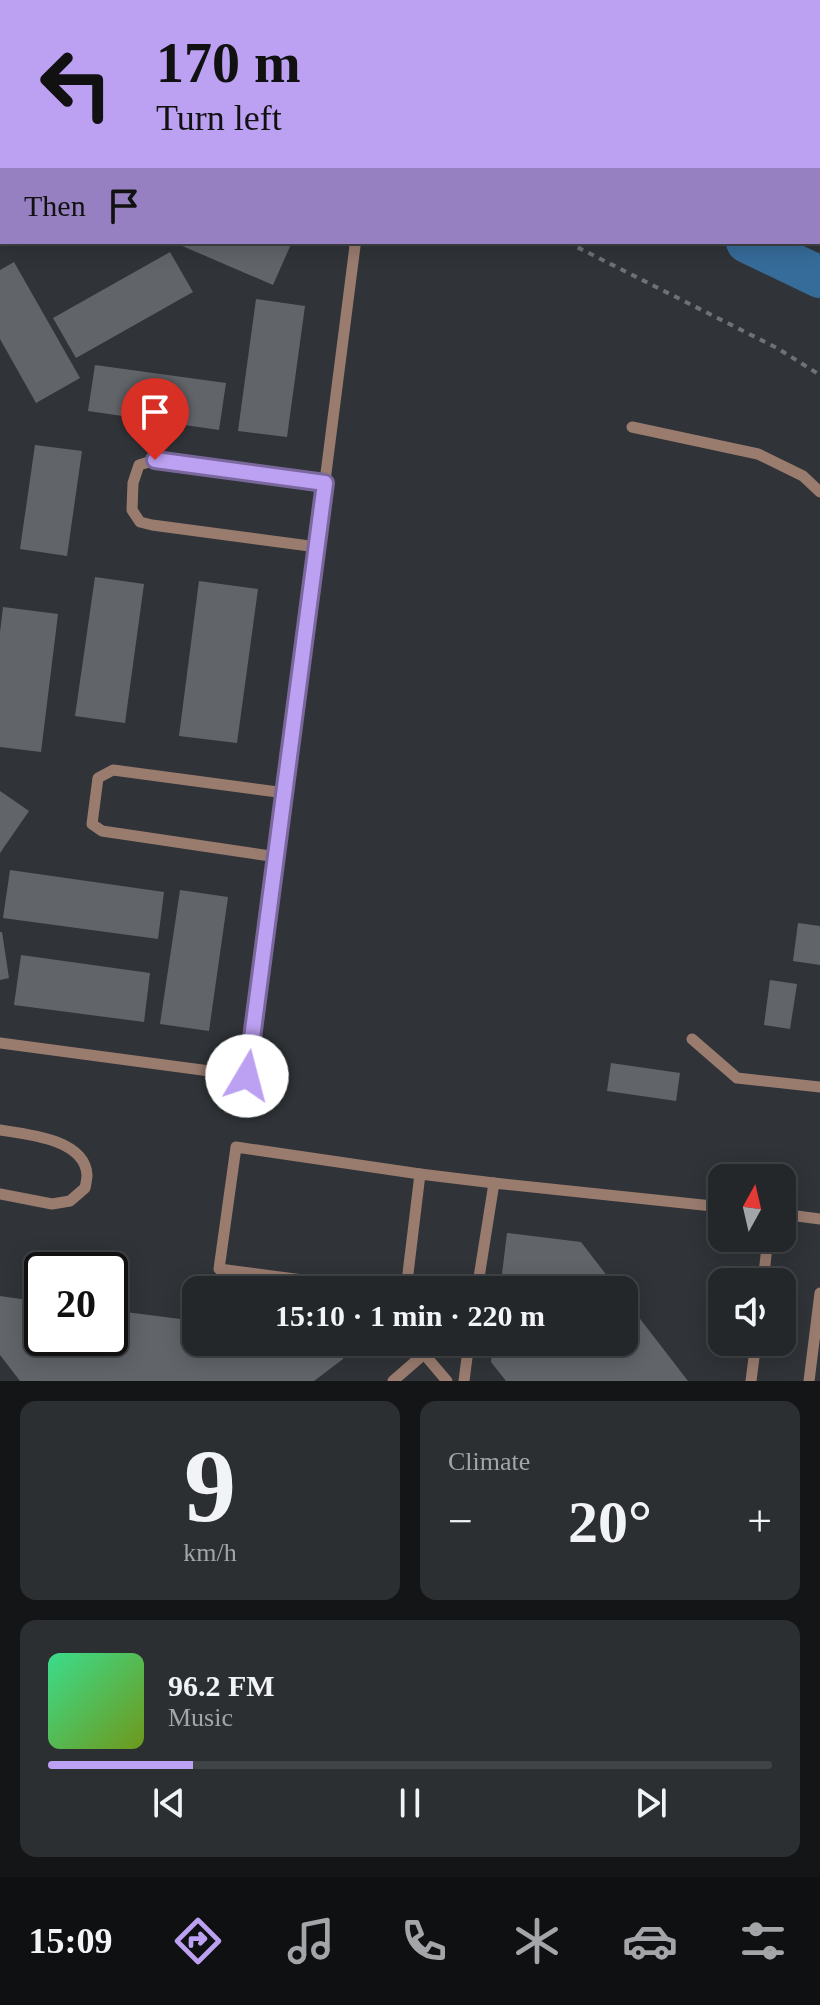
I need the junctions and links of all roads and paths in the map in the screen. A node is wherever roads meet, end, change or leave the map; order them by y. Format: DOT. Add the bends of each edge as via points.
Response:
graph roads {
  1 [pos="353,244"];
  2 [pos="571,244"];
  3 [pos="820,375"];
  4 [pos="632,427"];
  5 [pos="325,483"];
  6 [pos="820,492"];
  7 [pos="317,547"];
  8 [pos="285,793"];
  9 [pos="277,857"];
  10 [pos="692,1039"];
  11 [pos="0,1043"];
  12 [pos="820,1087"];
  13 [pos="0,1130"];
  14 [pos="420,1174"];
  15 [pos="494,1183"];
  16 [pos="0,1194"];
  17 [pos="708,1206"];
  18 [pos="796,1216"];
  19 [pos="820,1219"];
  20 [pos="272,1276"];
  21 [pos="408,1276"];
  22 [pos="479,1276"];
  23 [pos="820,1293"];
  24 [pos="422,1356"];
  25 [pos="426,1356"];
  26 [pos="467,1356"];
  27 [pos="754,1356"];
  28 [pos="393,1381"];
  29 [pos="447,1381"];
  30 [pos="464,1381"];
  31 [pos="751,1381"];
  32 [pos="809,1381"];
  1 -- 5 [label="lane"];
  2 -- 3 [label="path"];
  4 -- 6 [label="lane" via="758,454 803,476"];
  5 -- 7 [label="lane"];
  5 -- 7 [label="lane" via="155,460 139,465 133,483 132,510 140,522"];
  7 -- 8 [label="lane"];
  8 -- 9 [label="lane"];
  8 -- 9 [label="lane" via="113,770 98,778 92,824 102,831"];
  9 -- 11 [label="lane" via="247,1076"];
  10 -- 12 [label="lane" via="737,1078"];
  13 -- 16 [label="lane" via="59,1142 87,1172 85,1188 70,1201 52,1204"];
  14 -- 15 [label="lane"];
  14 -- 20 [label="lane" via="236,1147 219,1269"];
  14 -- 21 [label="lane"];
  15 -- 17 [label="lane"];
  15 -- 22 [label="lane"];
  18 -- 19 [label="lane"];
  23 -- 32 [label="lane"];
  24 -- 28 [label="lane"];
  25 -- 29 [label="lane"];
  26 -- 30 [label="lane"];
  27 -- 31 [label="lane"];
}
